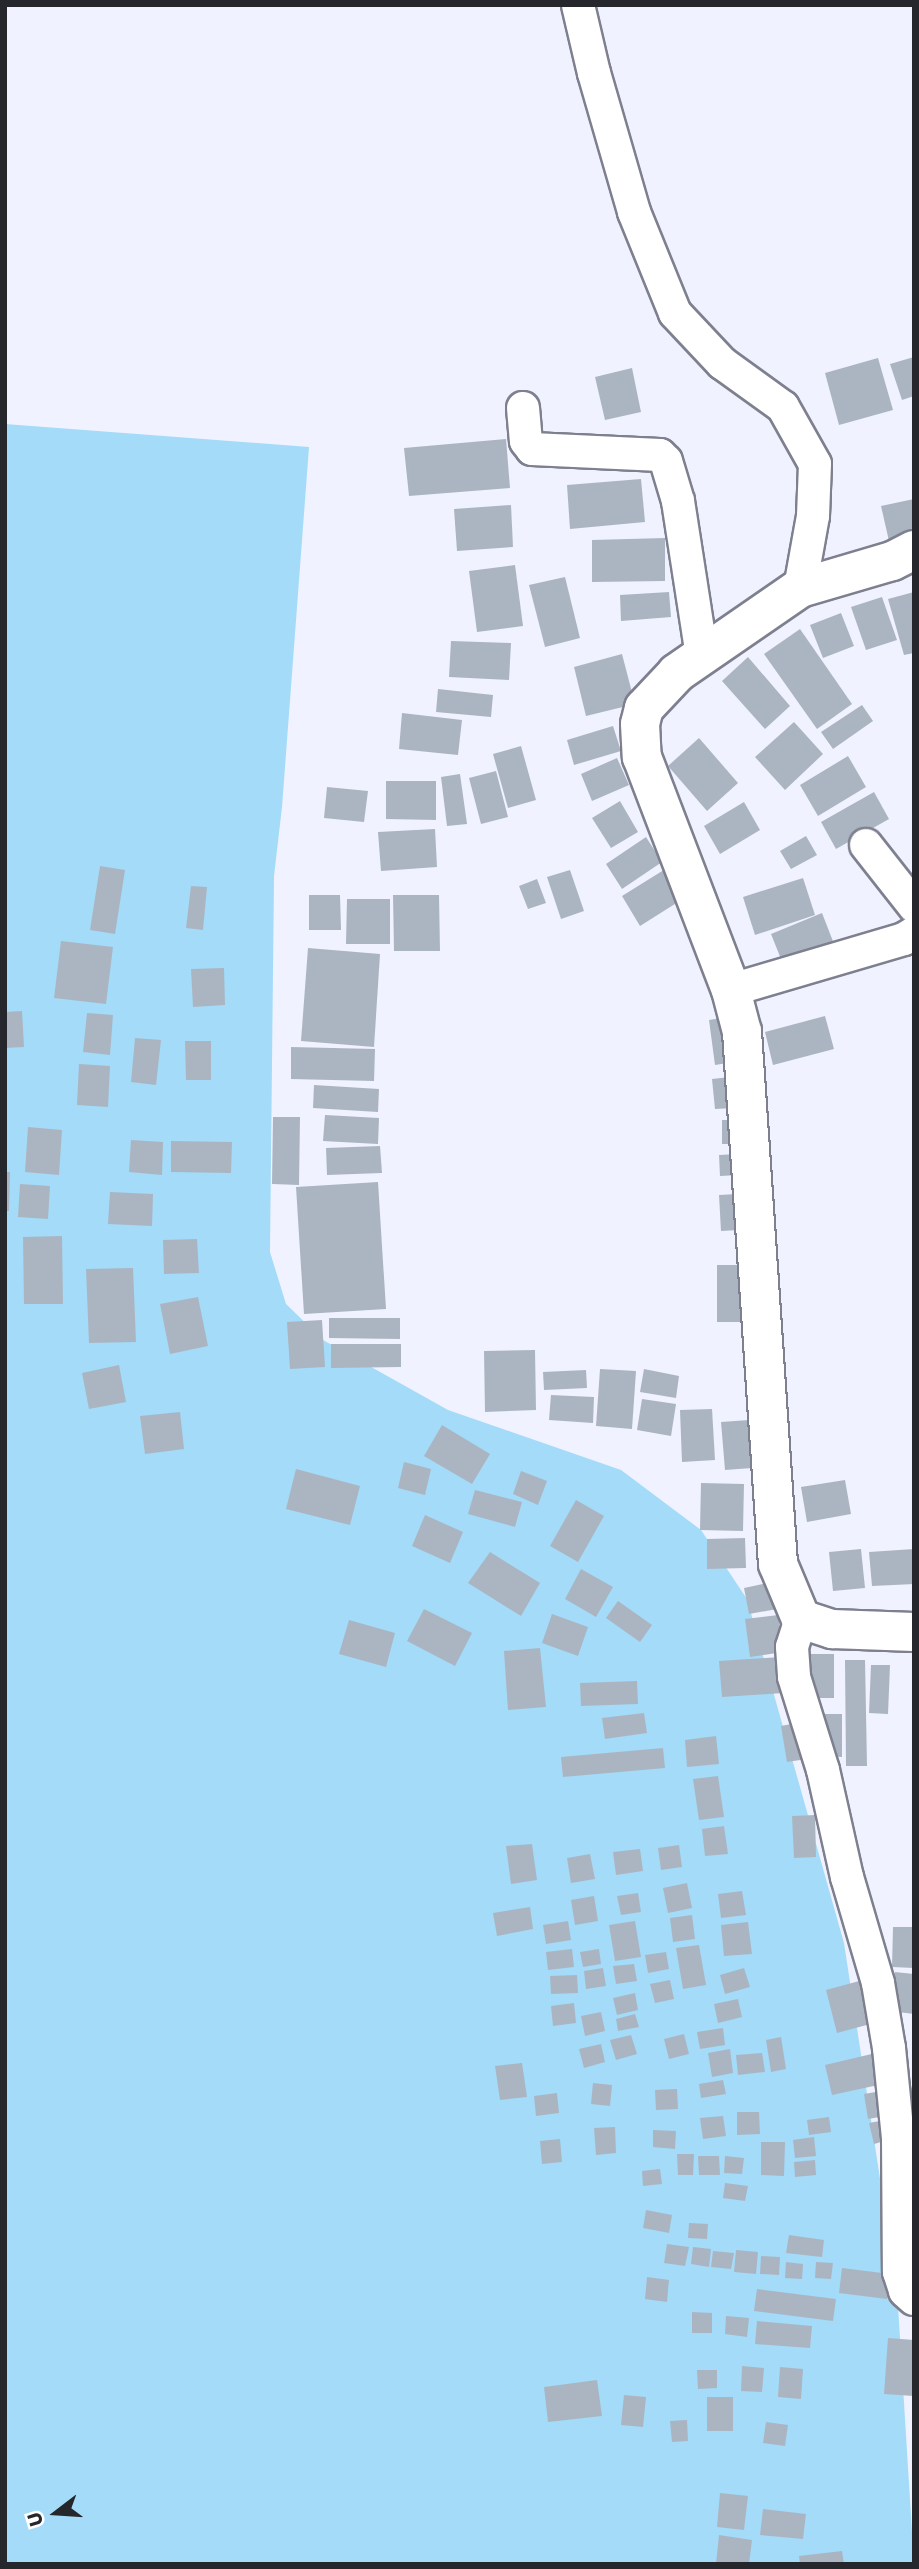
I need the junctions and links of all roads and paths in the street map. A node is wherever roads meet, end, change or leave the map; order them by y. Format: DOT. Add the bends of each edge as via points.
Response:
graph roads {
  1 [pos="578,5"];
  2 [pos="523,408"];
  3 [pos="903,556"];
  4 [pos="815,583"];
  5 [pos="702,656"];
  6 [pos="866,845"];
  7 [pos="914,906"];
  8 [pos="914,933"];
  9 [pos="731,990"];
  10 [pos="801,1619"];
  11 [pos="914,1632"];
  12 [pos="899,2023"];
  13 [pos="914,2299"];
  1 -- 4 [label="street" via="635,212 676,313 722,363 783,407 815,464"];
  2 -- 5 [label="street" via="526,442 532,449 660,455 666,461 678,501"];
  3 -- 4 [label="main road"];
  4 -- 5 [label="main road"];
  5 -- 9 [label="main road" via="677,673 644,708 642,757"];
  6 -- 7 [label="street"];
  8 -- 9 [label="street"];
  9 -- 10 [label="main road" via="742,1032 778,1563"];
  10 -- 11 [label="main road" via="832,1629"];
  10 -- 12 [label="street" via="792,1647 794,1677 878,1983"];
  12 -- 13 [label="street" via="899,2272 905,2291"];
}
